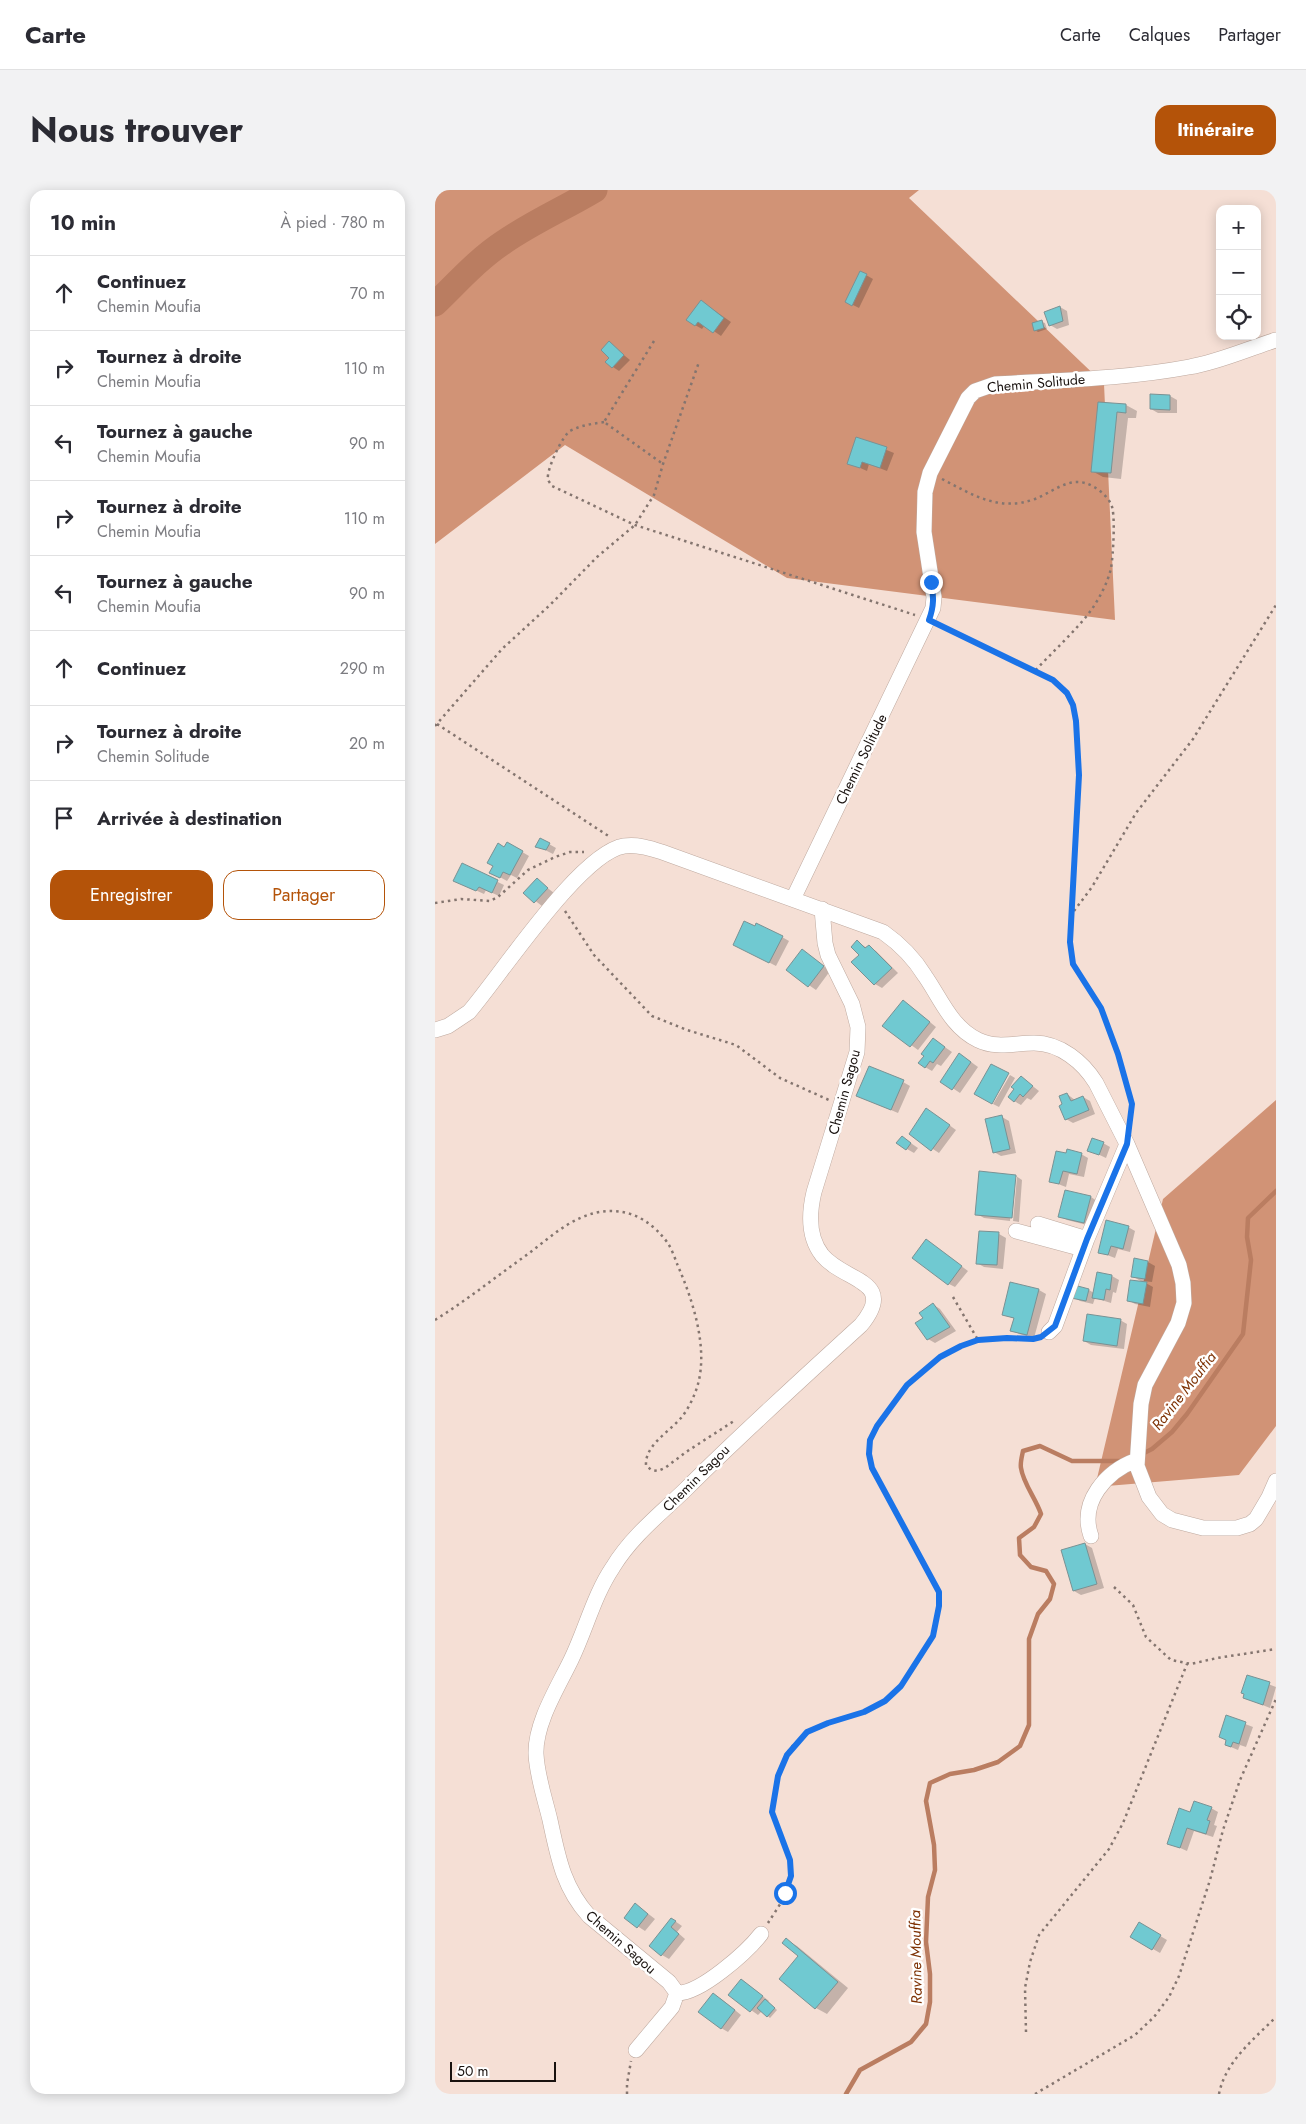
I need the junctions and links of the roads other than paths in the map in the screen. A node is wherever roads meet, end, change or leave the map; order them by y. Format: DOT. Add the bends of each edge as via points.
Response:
graph roads {
  1 [pos="1276,340"];
  2 [pos="793,899"];
  3 [pos="822,909"];
  4 [pos="435,1030"];
  5 [pos="1127,1144"];
  6 [pos="1037,1224"];
  7 [pos="1016,1231"];
  8 [pos="1085,1244"];
  9 [pos="1049,1332"];
  10 [pos="1137,1460"];
  11 [pos="1276,1481"];
  12 [pos="1091,1536"];
  13 [pos="761,1934"];
  14 [pos="677,1993"];
  15 [pos="636,2050"];
  1 -- 2 [label="street, Chemin Solitude" via="1190,367 1130,376 984,386 968,398 930,474 925,492 924,532 934,597 929,620"];
  2 -- 3 [label="street"];
  2 -- 4 [label="street" via="662,852 624,846 608,852 557,899 469,1012"];
  3 -- 5 [label="street" via="883,932 893,939 911,956 955,1023 968,1035 993,1044 1054,1046 1076,1059 1096,1082"];
  3 -- 14 [label="street, Chemin Sagou" via="828,955 852,1004 858,1027 857,1052 814,1192 810,1219 822,1255 872,1291 874,1308 861,1325 740,1435 650,1523 613,1566 538,1735 539,1773 569,1889 589,1916 669,1982"];
  5 -- 8 [label="street"];
  5 -- 10 [label="street" via="1179,1265 1184,1293 1178,1323 1145,1385"];
  6 -- 8 [label="street"];
  7 -- 8 [label="street"];
  8 -- 9 [label="street" via="1055,1326"];
  10 -- 11 [label="street" via="1149,1497 1162,1514 1203,1528 1237,1528 1250,1524 1261,1512"];
  10 -- 12 [label="street" via="1114,1470 1098,1491 1089,1506 1087,1525"];
  13 -- 14 [label="street" via="732,1963 690,1991"];
  14 -- 15 [label="street" via="672,2007"];
}
